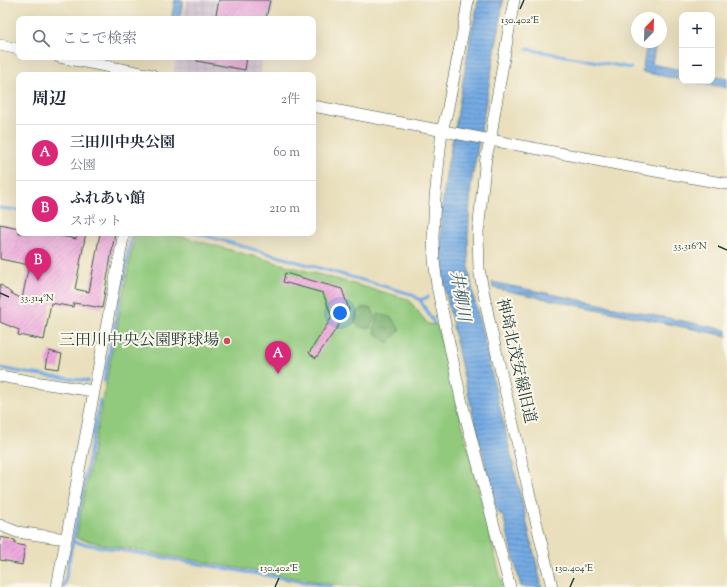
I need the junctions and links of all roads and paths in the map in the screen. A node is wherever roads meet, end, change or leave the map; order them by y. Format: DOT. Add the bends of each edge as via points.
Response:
graph roads {
  1 [pos="468,0"];
  2 [pos="514,0"];
  3 [pos="0,45"];
  4 [pos="16,48"];
  5 [pos="75,60"];
  6 [pos="137,72"];
  7 [pos="316,107"];
  8 [pos="445,131"];
  9 [pos="487,139"];
  10 [pos="727,184"];
  11 [pos="123,236"];
  12 [pos="0,376"];
  13 [pos="94,391"];
  14 [pos="0,525"];
  15 [pos="66,539"];
  16 [pos="57,587"];
  17 [pos="510,587"];
  18 [pos="552,587"];
  1 -- 8 [label="street"];
  2 -- 9 [label="street, 神埼北茂安線旧道" via="493,122"];
  3 -- 4 [label="street"];
  5 -- 6 [label="street"];
  7 -- 8 [label="street"];
  8 -- 9 [label="street"];
  8 -- 17 [label="street" via="435,198 433,237 437,286 461,399"];
  9 -- 10 [label="street"];
  9 -- 18 [label="street, 神埼北茂安線旧道" via="478,232 479,269 501,374"];
  11 -- 13 [label="street"];
  12 -- 13 [label="street"];
  13 -- 15 [label="street"];
  14 -- 15 [label="street" via="17,532"];
  15 -- 16 [label="street"];
}
